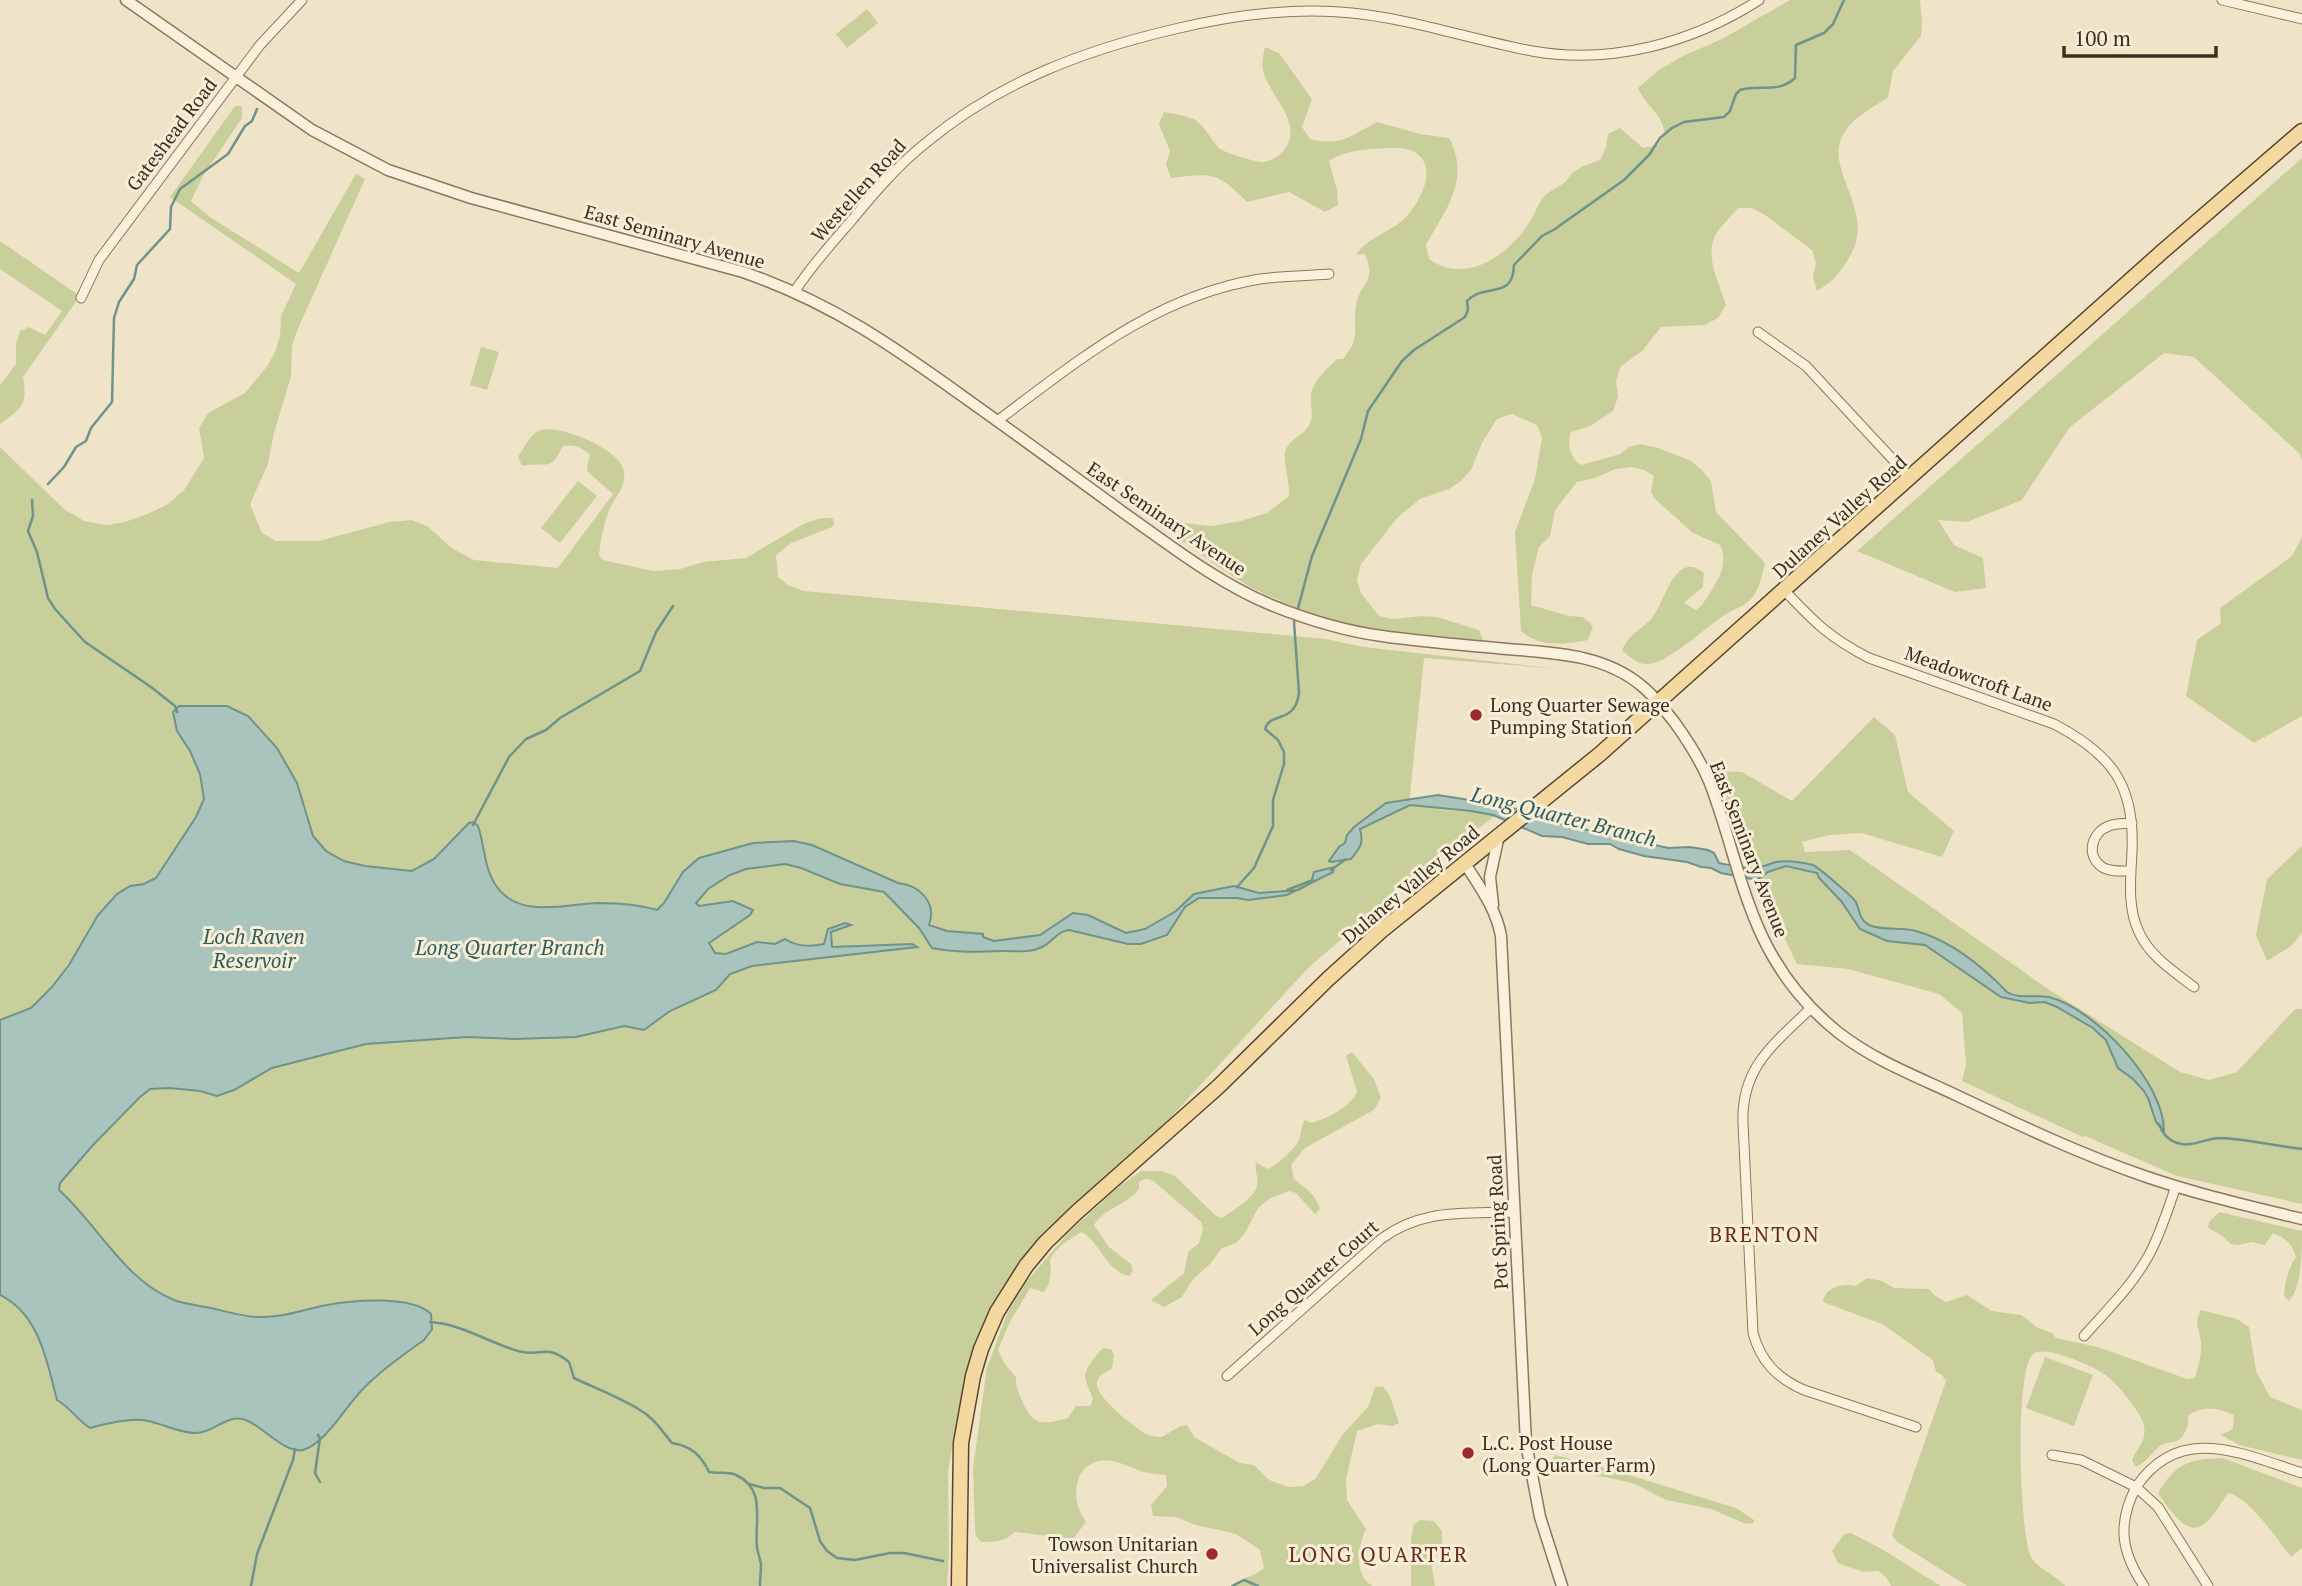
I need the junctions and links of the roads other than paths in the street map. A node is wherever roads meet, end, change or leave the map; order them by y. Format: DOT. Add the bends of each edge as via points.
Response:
graph roads {
  1 [pos="126,0"];
  2 [pos="302,0"];
  3 [pos="1759,0"];
  4 [pos="2222,0"];
  5 [pos="2302,19"];
  6 [pos="236,76"];
  7 [pos="2302,131"];
  8 [pos="1329,274"];
  9 [pos="795,292"];
  10 [pos="81,298"];
  11 [pos="1758,332"];
  12 [pos="997,421"];
  13 [pos="1910,478"];
  14 [pos="1784,591"];
  15 [pos="1658,703"];
  16 [pos="2132,823"];
  17 [pos="1499,835"];
  18 [pos="1464,862"];
  19 [pos="2130,871"];
  20 [pos="1494,911"];
  21 [pos="2194,986"];
  22 [pos="1811,1008"];
  23 [pos="2176,1186"];
  24 [pos="1514,1212"];
  25 [pos="2302,1219"];
  26 [pos="2084,1336"];
  27 [pos="1227,1376"];
  28 [pos="1916,1427"];
  29 [pos="2052,1455"];
  30 [pos="2302,1473"];
  31 [pos="2136,1487"];
  32 [pos="959,1586"];
  33 [pos="1562,1586"];
  34 [pos="2144,1586"];
  35 [pos="2208,1586"];
  1 -- 6 [label="street, East Seminary Avenue"];
  2 -- 6 [label="street, Gateshead Road"];
  3 -- 9 [label="street, Westellen Road" via="1693,35 1599,53 1533,51 1390,18 1333,11 1214,20 1125,42 1015,84 927,141 881,186"];
  4 -- 5 [label="street"];
  6 -- 9 [label="street, East Seminary Avenue" via="312,131 401,175 743,272"];
  6 -- 10 [label="street, Gateshead Road" via="99,260"];
  7 -- 13 [label="main road, Dulaney Valley Road"];
  8 -- 12 [label="street" via="1261,279 1188,298 1114,335"];
  9 -- 12 [label="street, East Seminary Avenue" via="873,333"];
  11 -- 13 [label="street" via="1806,366"];
  12 -- 15 [label="street, East Seminary Avenue" via="1210,573 1252,596 1303,617 1379,636 1587,659 1635,680"];
  13 -- 14 [label="main road, Dulaney Valley Road"];
  14 -- 15 [label="main road, Dulaney Valley Road"];
  14 -- 16 [label="street, Meadowcroft Lane" via="1830,636 1869,658 2028,713 2072,734 2115,771 2124,787"];
  15 -- 17 [label="main road, Dulaney Valley Road"];
  15 -- 22 [label="street, East Seminary Avenue" via="1701,765 1772,956"];
  16 -- 19 [label="street, Meadowcroft Lane"];
  16 -- 19 [label="street" via="2102,829 2092,844 2095,860 2102,867"];
  17 -- 18 [label="main road, Dulaney Valley Road"];
  17 -- 20 [label="street" via="1490,877"];
  18 -- 20 [label="street, Pot Spring Road"];
  18 -- 32 [label="main road, Dulaney Valley Road" via="1350,958 1218,1087 1077,1212 1018,1278 986,1337 966,1409 960,1457"];
  19 -- 21 [label="street, Meadowcroft Lane" via="2138,930 2156,956"];
  20 -- 24 [label="street, Pot Spring Road" via="1503,954"];
  22 -- 23 [label="street, East Seminary Avenue" via="1849,1041 1890,1064 2043,1136"];
  22 -- 28 [label="street" via="1759,1060 1744,1093 1753,1333 1765,1362 1787,1381"];
  23 -- 25 [label="street, East Seminary Avenue"];
  23 -- 26 [label="street" via="2143,1265"];
  24 -- 27 [label="street, Long Quarter Court" via="1428,1216 1399,1227"];
  24 -- 33 [label="street, Pot Spring Road" via="1526,1443 1540,1517"];
  29 -- 31 [label="street" via="2081,1460"];
  30 -- 31 [label="street" via="2236,1452 2195,1447 2159,1462"];
  31 -- 34 [label="street" via="2127,1505 2124,1532 2131,1563"];
  31 -- 35 [label="street" via="2158,1507"];
}
